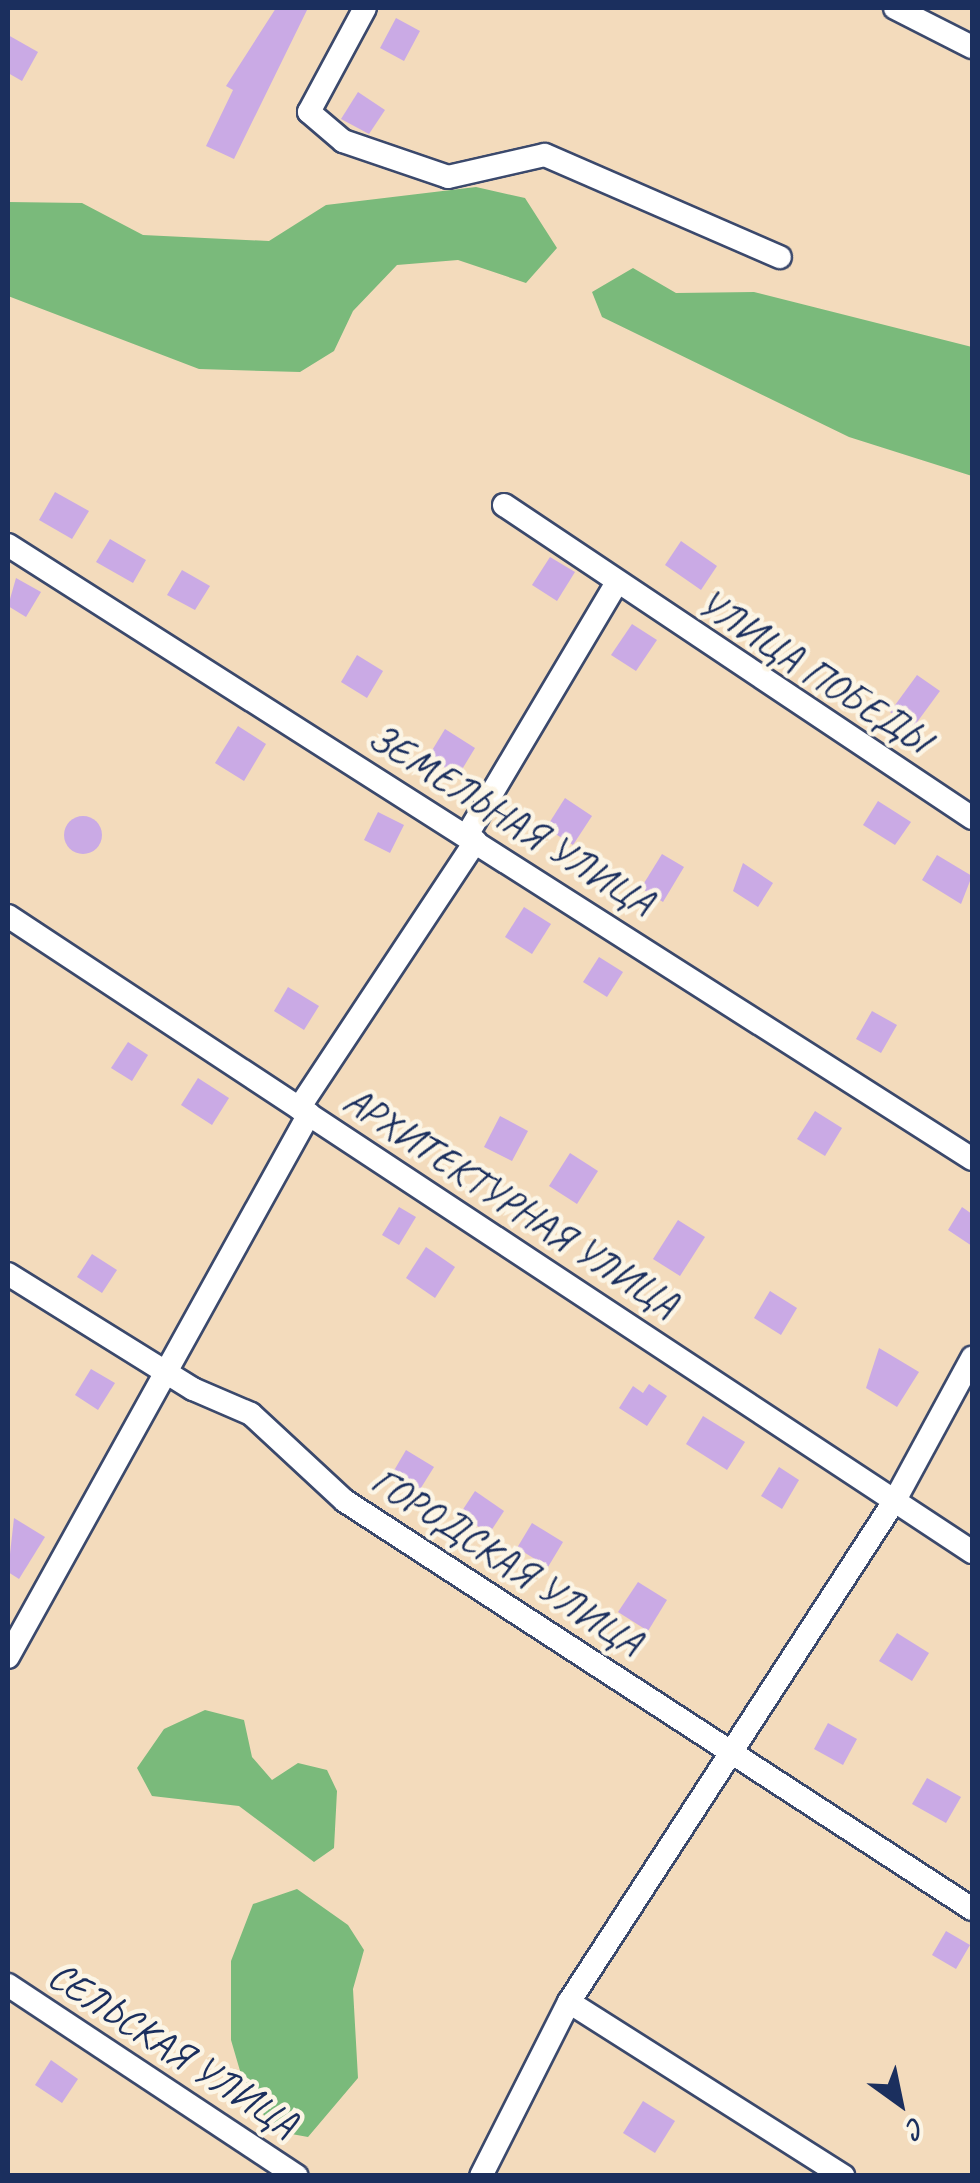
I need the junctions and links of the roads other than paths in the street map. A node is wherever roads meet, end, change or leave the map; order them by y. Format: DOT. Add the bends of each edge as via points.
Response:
graph roads {
  1 [pos="365,8"];
  2 [pos="895,8"];
  3 [pos="972,46"];
  4 [pos="780,258"];
  5 [pos="504,505"];
  6 [pos="8,545"];
  7 [pos="614,587"];
  8 [pos="972,818"];
  9 [pos="472,838"];
  10 [pos="8,916"];
  11 [pos="304,1111"];
  12 [pos="972,1159"];
  13 [pos="8,1274"];
  14 [pos="972,1358"];
  15 [pos="164,1370"];
  16 [pos="894,1500"];
  17 [pos="972,1552"];
  18 [pos="14,1631"];
  19 [pos="8,1657"];
  20 [pos="730,1750"];
  21 [pos="972,1909"];
  22 [pos="8,1985"];
  23 [pos="569,2002"];
  24 [pos="298,2176"];
  25 [pos="481,2176"];
  26 [pos="844,2176"];
  1 -- 4 [label="street" via="309,112 342,141 423,173 467,175 546,155"];
  2 -- 3 [label="street"];
  5 -- 7 [label="street, УЛИЦА ПОБЕДЫ"];
  6 -- 9 [label="street, ЗЕМЕЛЬНАЯ УЛИЦА"];
  7 -- 8 [label="street, УЛИЦА ПОБЕДЫ"];
  7 -- 9 [label="street"];
  9 -- 11 [label="street"];
  9 -- 12 [label="street, ЗЕМЕЛЬНАЯ УЛИЦА"];
  10 -- 11 [label="street, АРХИТЕКТУРНАЯ УЛИЦА"];
  11 -- 15 [label="street"];
  11 -- 16 [label="street, АРХИТЕКТУРНАЯ УЛИЦА"];
  13 -- 15 [label="street, ГОРОДСКАЯ УЛИЦА"];
  14 -- 16 [label="street"];
  15 -- 18 [label="street"];
  15 -- 20 [label="street, ГОРОДСКАЯ УЛИЦА" via="250,1414 345,1502"];
  16 -- 17 [label="street, АРХИТЕКТУРНАЯ УЛИЦА"];
  16 -- 20 [label="street"];
  18 -- 19 [label="street"];
  20 -- 21 [label="street, ГОРОДСКАЯ УЛИЦА"];
  20 -- 23 [label="street"];
  22 -- 24 [label="street, СЕЛЬСКАЯ УЛИЦА"];
  23 -- 25 [label="street"];
  23 -- 26 [label="street"];
}
